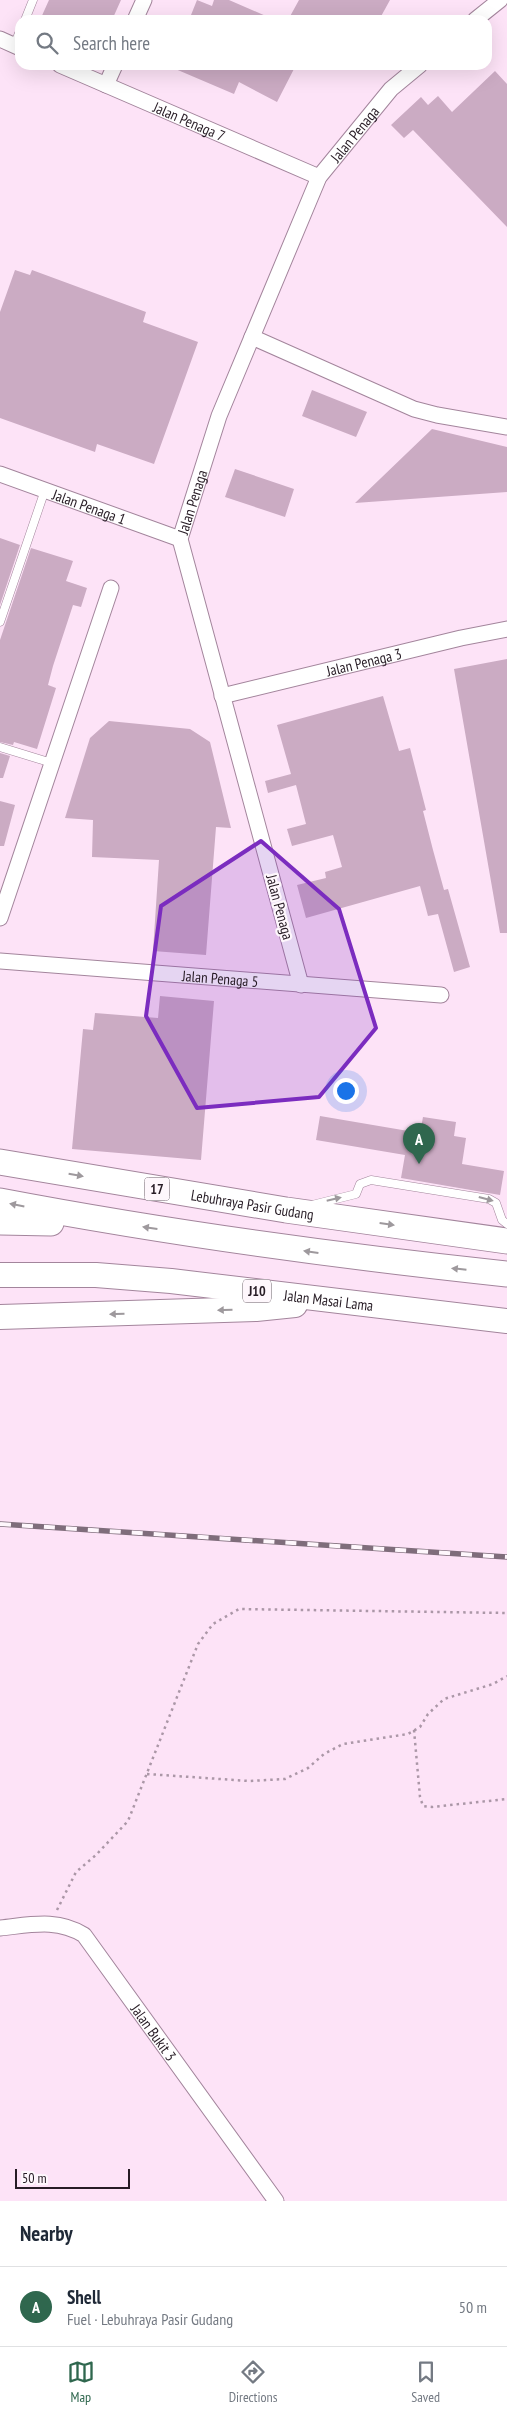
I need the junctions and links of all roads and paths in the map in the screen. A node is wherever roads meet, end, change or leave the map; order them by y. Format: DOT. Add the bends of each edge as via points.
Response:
graph roads {
  1 [pos="33,0"];
  2 [pos="144,0"];
  3 [pos="500,0"];
  4 [pos="27,15"];
  5 [pos="137,15"];
  6 [pos="481,15"];
  7 [pos="72,70"];
  8 [pos="113,70"];
  9 [pos="414,70"];
  10 [pos="106,85"];
  11 [pos="319,177"];
  12 [pos="252,337"];
  13 [pos="507,426"];
  14 [pos="0,474"];
  15 [pos="44,490"];
  16 [pos="180,539"];
  17 [pos="111,588"];
  18 [pos="0,622"];
  19 [pos="507,629"];
  20 [pos="222,696"];
  21 [pos="0,747"];
  22 [pos="52,763"];
  23 [pos="0,918"];
  24 [pos="0,961"];
  25 [pos="301,985"];
  26 [pos="442,995"];
  27 [pos="0,1160"];
  28 [pos="0,1201"];
  29 [pos="286,1210"];
  30 [pos="0,1222"];
  31 [pos="116,1223"];
  32 [pos="507,1224"];
  33 [pos="507,1241"];
  34 [pos="507,1274"];
  35 [pos="0,1276"];
  36 [pos="170,1281"];
  37 [pos="344,1300"];
  38 [pos="166,1312"];
  39 [pos="0,1317"];
  40 [pos="507,1321"];
  41 [pos="507,1613"];
  42 [pos="507,1676"];
  43 [pos="414,1730"];
  44 [pos="147,1774"];
  45 [pos="507,1799"];
  46 [pos="51,1923"];
  47 [pos="0,1928"];
  48 [pos="276,2201"];
  1 -- 4 [label="lane"];
  2 -- 5 [label="street"];
  3 -- 6 [label="street"];
  7 -- 10 [label="street, Jalan Penaga 7"];
  8 -- 10 [label="street"];
  9 -- 11 [label="street, Jalan Penaga" via="391,89"];
  10 -- 11 [label="street, Jalan Penaga 7"];
  11 -- 12 [label="street, Jalan Penaga"];
  12 -- 13 [label="street" via="414,408 437,415"];
  12 -- 16 [label="street, Jalan Penaga" via="219,416"];
  14 -- 15 [label="street, Jalan Penaga 1"];
  15 -- 16 [label="street, Jalan Penaga 1"];
  15 -- 18 [label="lane"];
  16 -- 20 [label="street, Jalan Penaga"];
  17 -- 22 [label="street"];
  19 -- 20 [label="street, Jalan Penaga 3"];
  20 -- 25 [label="street, Jalan Penaga"];
  21 -- 22 [label="lane"];
  22 -- 23 [label="street"];
  24 -- 25 [label="street, Jalan Penaga 5"];
  25 -- 26 [label="street, Jalan Penaga 5"];
  27 -- 29 [label="highway, Lebuhraya Pasir Gudang / 17, one-way"];
  31 -- 28 [label="highway, one-way"];
  29 -- 32 [label="lane, one-way" via="356,1194 360,1184 371,1180 489,1199 496,1203 502,1220"];
  29 -- 33 [label="highway, Lebuhraya Pasir Gudang / 17, one-way"];
  30 -- 31 [label="highway"];
  34 -- 31 [label="highway, one-way" via="359,1259"];
  35 -- 36 [label="main road, Jalan Masai Lama / J10" via="96,1275"];
  36 -- 37 [label="main road, Jalan Masai Lama / J10"];
  36 -- 38 [label="main road" via="179,1292 179,1300"];
  37 -- 38 [label="main road, one-way"];
  37 -- 40 [label="main road, Jalan Masai Lama / J10"];
  38 -- 39 [label="main road, one-way"];
  41 -- 44 [label="path" via="239,1610 213,1624 198,1644"];
  42 -- 43 [label="path" via="494,1684 444,1699"];
  43 -- 44 [label="path" via="408,1734 344,1744 285,1779 249,1781"];
  43 -- 45 [label="path" via="423,1806"];
  44 -- 46 [label="path" via="128,1821 96,1856 76,1872"];
  46 -- 47 [label="street, Jalan Bukit 3"];
  46 -- 48 [label="street, Jalan Bukit 3" via="71,1927 84,1935"];
}
